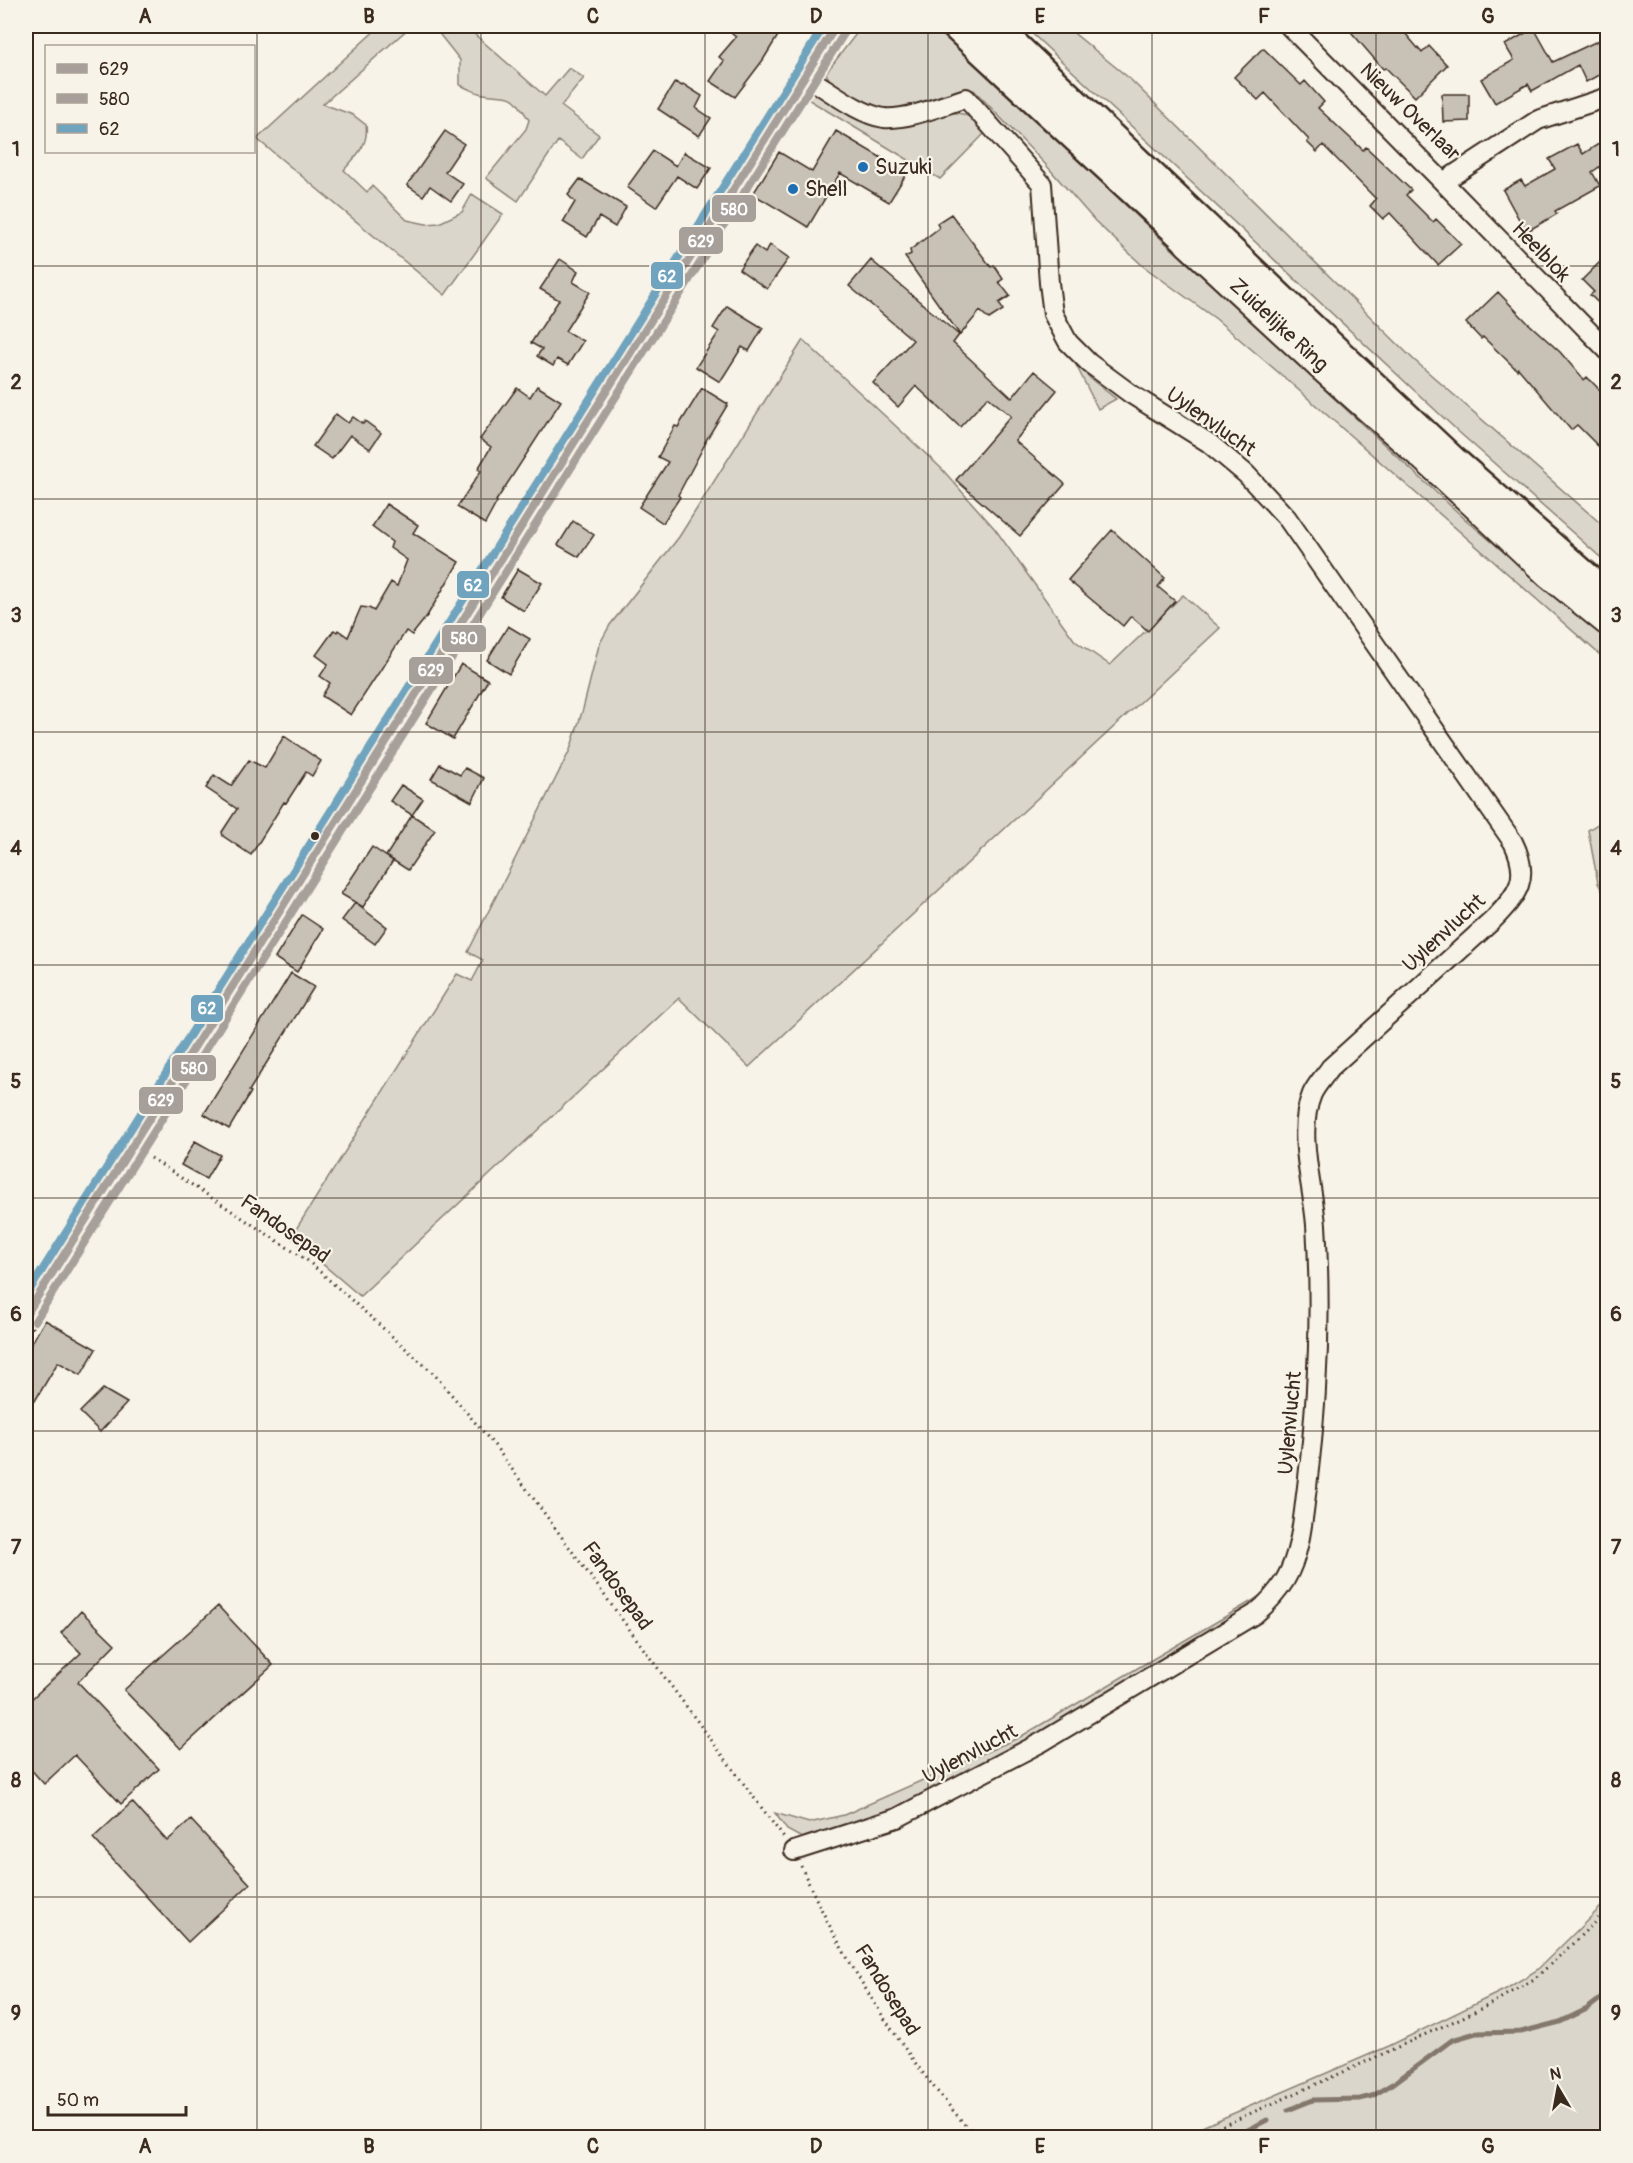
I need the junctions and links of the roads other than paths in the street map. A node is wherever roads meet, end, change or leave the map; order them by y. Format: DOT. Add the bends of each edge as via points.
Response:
graph roads {
  1 [pos="836,26"];
  2 [pos="956,26"];
  3 [pos="994,26"];
  4 [pos="1289,26"];
  5 [pos="805,76"];
  6 [pos="1608,97"];
  7 [pos="1443,182"];
  8 [pos="1189,242"];
  9 [pos="1608,351"];
  10 [pos="1608,596"];
  11 [pos="1608,620"];
  12 [pos="26,1315"];
  13 [pos="794,1851"];
  1 -- 5 [label="main road"];
  2 -- 8 [label="main road, Zuidelijke Ring"];
  3 -- 10 [label="main road, Zuidelijke Ring" via="1382,395"];
  4 -- 7 [label="street, Nieuw Overlaar"];
  5 -- 12 [label="main road"];
  5 -- 13 [label="street, Uylenvlucht" via="872,115 887,118 966,98 1042,184 1053,314 1068,342 1131,394 1209,443 1246,474 1287,518 1513,842 1523,875 1512,901 1330,1068 1313,1093 1306,1113 1320,1323 1316,1419 1296,1552 1286,1579 1270,1601 1256,1614 1042,1742 970,1780 897,1818"];
  6 -- 7 [label="street, Nieuw Overlaar" via="1538,120"];
  7 -- 9 [label="street, Heelblok"];
  8 -- 11 [label="highway, Zuidelijke Ring" via="1550,573"];
}
